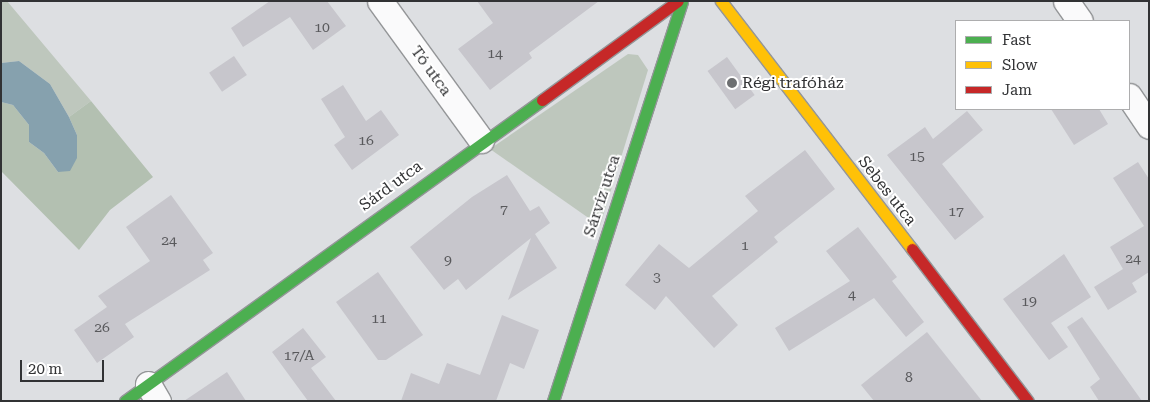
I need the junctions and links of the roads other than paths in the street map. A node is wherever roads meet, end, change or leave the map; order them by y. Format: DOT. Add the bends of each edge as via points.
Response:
graph roads {
  1 [pos="380,1"];
  2 [pos="678,1"];
  3 [pos="682,1"];
  4 [pos="721,1"];
  5 [pos="1066,1"];
  6 [pos="1079,20"];
  7 [pos="1130,98"];
  8 [pos="1149,126"];
  9 [pos="481,140"];
  10 [pos="153,392"];
  11 [pos="124,401"];
  12 [pos="553,401"];
  13 [pos="1028,401"];
  1 -- 9 [label="street, Tó utca"];
  2 -- 9 [label="street, Sárd utca"];
  3 -- 12 [label="street, Sárvíz utca"];
  4 -- 13 [label="street, Sebes utca"];
  5 -- 6 [label="street"];
  7 -- 8 [label="street"];
  9 -- 10 [label="street, Sárd utca"];
  10 -- 11 [label="street, Sárd utca"];
}
